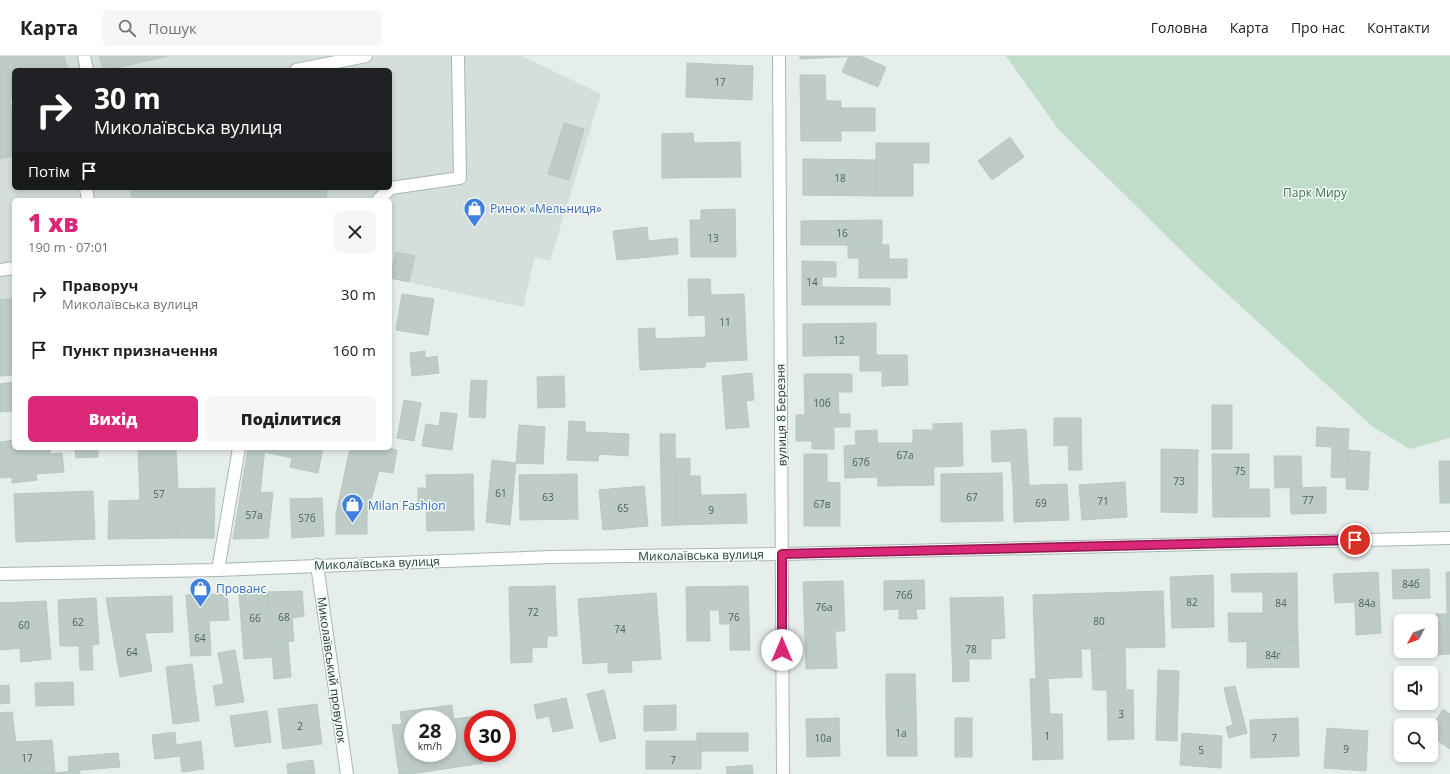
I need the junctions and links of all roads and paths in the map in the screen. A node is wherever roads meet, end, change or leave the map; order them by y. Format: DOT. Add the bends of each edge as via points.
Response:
graph roads {
  1 [pos="84,56"];
  2 [pos="366,56"];
  3 [pos="458,56"];
  4 [pos="779,56"];
  5 [pos="87,68"];
  6 [pos="306,68"];
  7 [pos="392,188"];
  8 [pos="389,190"];
  9 [pos="380,198"];
  10 [pos="12,268"];
  11 [pos="0,270"];
  12 [pos="239,450"];
  13 [pos="1450,538"];
  14 [pos="782,554"];
  15 [pos="317,565"];
  16 [pos="218,570"];
  17 [pos="0,574"];
  18 [pos="347,774"];
  19 [pos="783,774"];
  1 -- 5 [label="street"];
  2 -- 6 [label="street"];
  3 -- 7 [label="street" via="460,178"];
  4 -- 14 [label="street, вулиця 8 Березня"];
  8 -- 9 [label="street"];
  10 -- 11 [label="street"];
  12 -- 16 [label="street"];
  13 -- 14 [label="street, Миколаївська вулиця"];
  14 -- 15 [label="street, Миколаївська вулиця" via="551,557"];
  14 -- 19 [label="street, вулиця 8 Березня"];
  15 -- 16 [label="street, Миколаївська вулиця"];
  15 -- 18 [label="street, Миколаївський провулок"];
  16 -- 17 [label="street, Миколаївська вулиця"];
}
